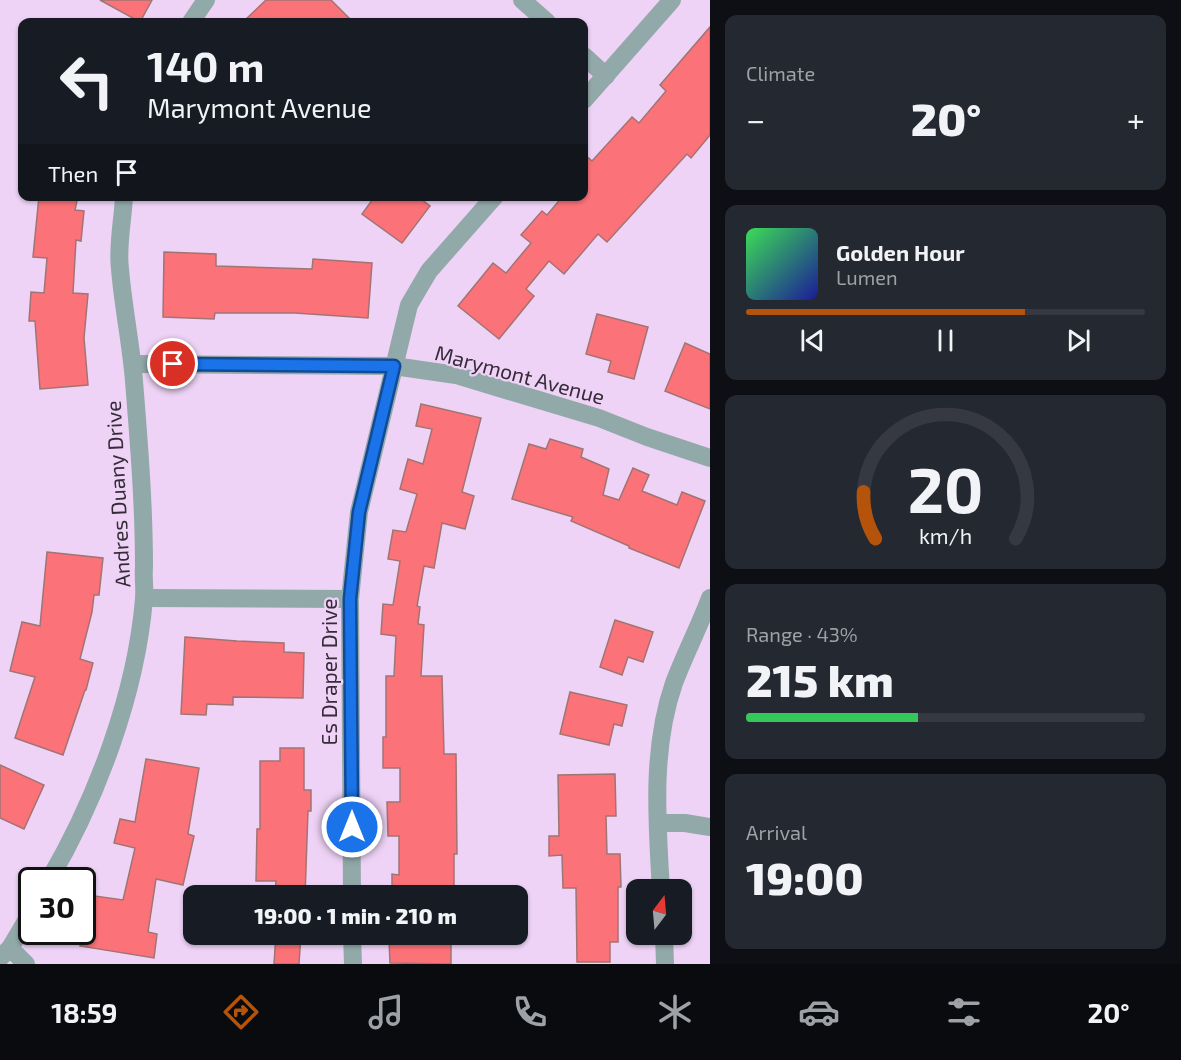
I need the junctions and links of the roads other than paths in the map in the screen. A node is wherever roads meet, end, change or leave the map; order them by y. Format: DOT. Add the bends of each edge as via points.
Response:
graph roads {
  1 [pos="206,0"];
  2 [pos="522,0"];
  3 [pos="672,0"];
  4 [pos="194,18"];
  5 [pos="542,18"];
  6 [pos="588,60"];
  7 [pos="606,76"];
  8 [pos="588,96"];
  9 [pos="124,201"];
  10 [pos="491,201"];
  11 [pos="133,364"];
  12 [pos="394,366"];
  13 [pos="710,458"];
  14 [pos="144,598"];
  15 [pos="710,598"];
  16 [pos="350,599"];
  17 [pos="658,823"];
  18 [pos="710,827"];
  19 [pos="55,867"];
  20 [pos="661,879"];
  21 [pos="352,885"];
  22 [pos="18,933"];
  23 [pos="352,945"];
  24 [pos="664,945"];
  25 [pos="5,953"];
  26 [pos="26,964"];
  27 [pos="353,964"];
  28 [pos="665,964"];
  1 -- 4 [label="street"];
  2 -- 5 [label="street"];
  3 -- 7 [label="street"];
  6 -- 7 [label="street"];
  7 -- 8 [label="street"];
  9 -- 11 [label="street, Andres Duany Drive" via="119,266"];
  10 -- 12 [label="street, Es Draper Drive" via="429,271 409,305"];
  11 -- 12 [label="street, Marymont Avenue"];
  11 -- 14 [label="street, Andres Duany Drive" via="144,522"];
  12 -- 13 [label="street, Marymont Avenue" via="456,375 599,418"];
  12 -- 16 [label="street, Es Draper Drive" via="359,512"];
  14 -- 16 [label="street"];
  14 -- 19 [label="street, Andres Duany Drive" via="124,704 97,782"];
  15 -- 17 [label="street" via="674,685 661,739"];
  16 -- 21 [label="street, Es Draper Drive"];
  17 -- 18 [label="street"];
  17 -- 20 [label="street"];
  22 -- 25 [label="street"];
  23 -- 27 [label="street"];
  24 -- 28 [label="street"];
  25 -- 26 [label="street"];
}
